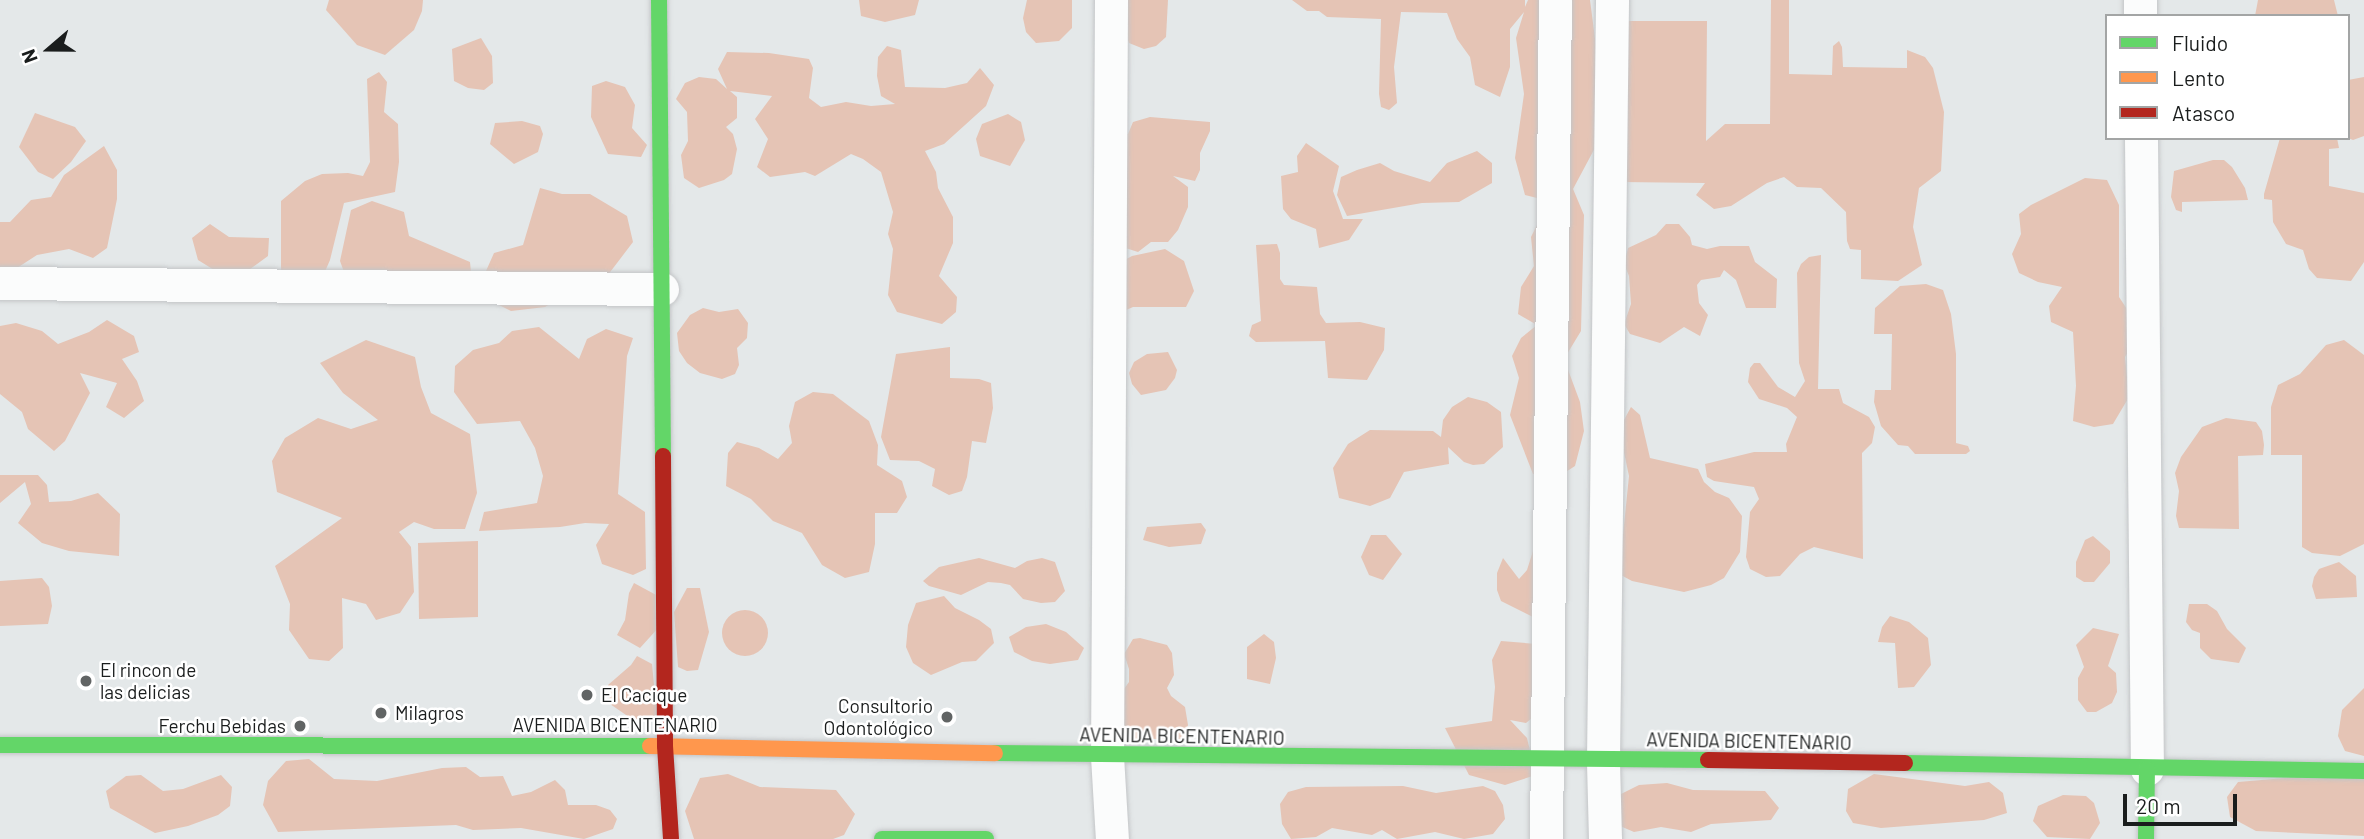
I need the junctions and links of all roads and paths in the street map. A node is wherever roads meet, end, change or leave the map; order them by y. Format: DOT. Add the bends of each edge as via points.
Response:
graph roads {
  1 [pos="659,0"];
  2 [pos="1111,0"];
  3 [pos="1555,0"];
  4 [pos="1612,0"];
  5 [pos="2141,140"];
  6 [pos="0,283"];
  7 [pos="662,289"];
  8 [pos="0,745"];
  9 [pos="665,746"];
  10 [pos="1107,757"];
  11 [pos="1548,757"];
  12 [pos="1603,760"];
  13 [pos="2147,769"];
  14 [pos="2364,771"];
  15 [pos="671,839"];
  16 [pos="882,839"];
  17 [pos="986,839"];
  18 [pos="1112,839"];
  19 [pos="1546,839"];
  20 [pos="1605,839"];
  21 [pos="2146,839"];
  1 -- 7 [label="street"];
  2 -- 10 [label="street"];
  3 -- 11 [label="street"];
  4 -- 12 [label="street"];
  5 -- 13 [label="street"];
  6 -- 7 [label="street"];
  7 -- 9 [label="street"];
  8 -- 9 [label="street, AVENIDA BICENTENARIO"];
  9 -- 10 [label="street, AVENIDA BICENTENARIO"];
  9 -- 15 [label="street"];
  10 -- 11 [label="street, AVENIDA BICENTENARIO"];
  10 -- 18 [label="street"];
  11 -- 12 [label="street, AVENIDA BICENTENARIO"];
  11 -- 19 [label="street"];
  12 -- 13 [label="street, AVENIDA BICENTENARIO"];
  12 -- 20 [label="street"];
  13 -- 14 [label="street, AVENIDA BICENTENARIO"];
  13 -- 21 [label="street"];
  16 -- 17 [label="street"];
}
